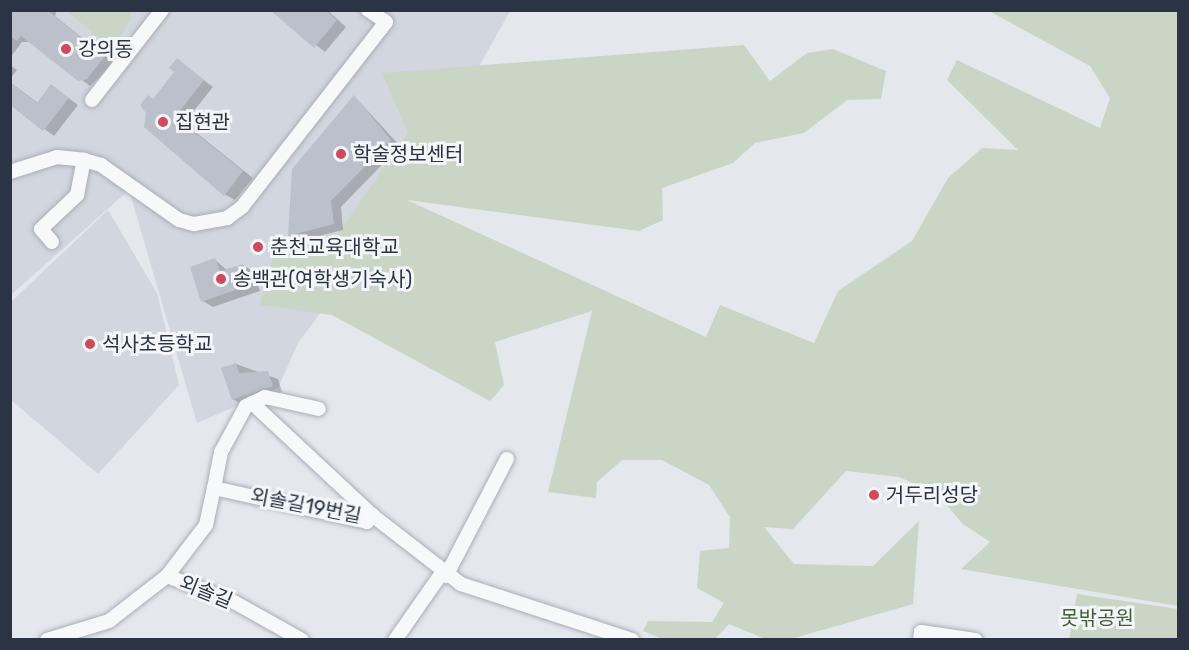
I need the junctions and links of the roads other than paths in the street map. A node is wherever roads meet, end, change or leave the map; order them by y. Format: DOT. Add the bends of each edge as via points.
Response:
graph roads {
  1 [pos="162,10"];
  2 [pos="368,10"];
  3 [pos="92,100"];
  4 [pos="84,160"];
  5 [pos="10,172"];
  6 [pos="52,242"];
  7 [pos="252,403"];
  8 [pos="319,409"];
  9 [pos="507,459"];
  10 [pos="214,488"];
  11 [pos="372,514"];
  12 [pos="444,574"];
  13 [pos="167,576"];
  14 [pos="604,635"];
  15 [pos="46,639"];
  16 [pos="302,639"];
  17 [pos="395,639"];
  18 [pos="632,639"];
  19 [pos="920,639"];
  20 [pos="975,639"];
  1 -- 3 [label="street"];
  2 -- 4 [label="street" via="386,22 242,207 227,218 194,224 179,220 101,165"];
  4 -- 5 [label="street" via="57,157"];
  4 -- 6 [label="street" via="77,195 41,230"];
  7 -- 8 [label="street" via="265,397"];
  7 -- 10 [label="street" via="221,452"];
  7 -- 11 [label="street"];
  9 -- 12 [label="street"];
  10 -- 11 [label="street, 외솔길19번길" via="367,522"];
  10 -- 13 [label="street" via="206,525"];
  11 -- 12 [label="street, 외솔길19번길"];
  12 -- 14 [label="street, 외솔길19번길"];
  12 -- 17 [label="street"];
  13 -- 15 [label="street, 외솔길" via="109,621"];
  13 -- 16 [label="street, 외솔길" via="234,602"];
  14 -- 18 [label="street, 외솔길19번길"];
  19 -- 20 [label="street" via="921,632"];
}
